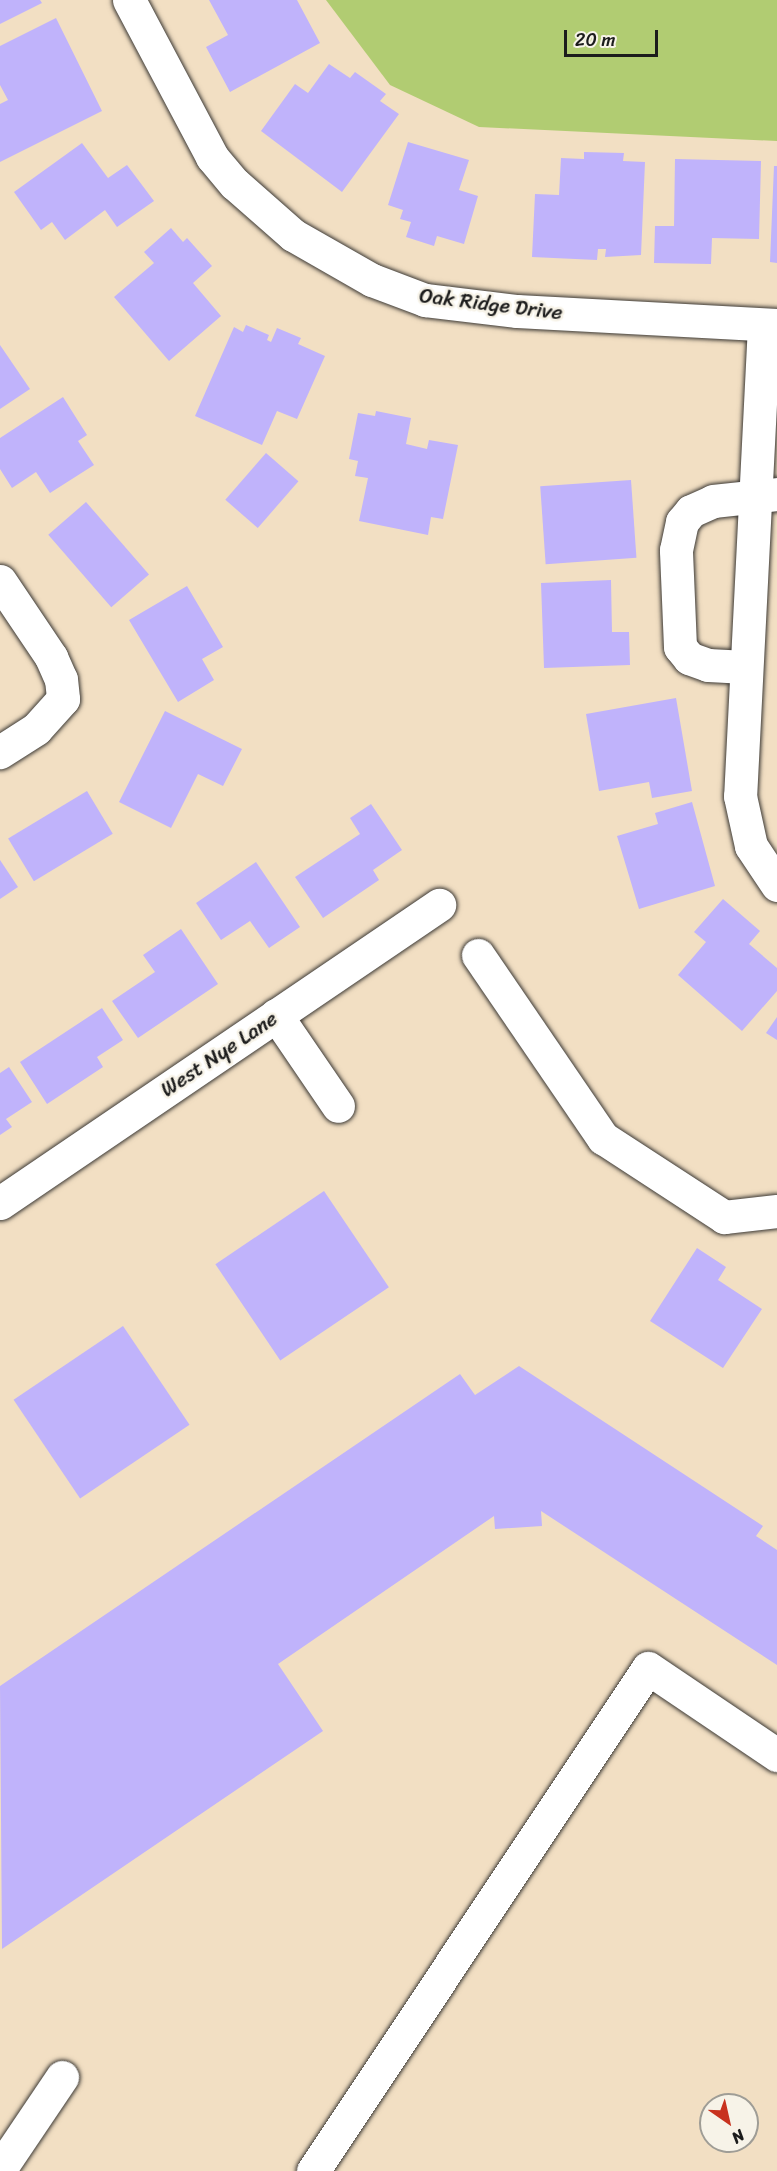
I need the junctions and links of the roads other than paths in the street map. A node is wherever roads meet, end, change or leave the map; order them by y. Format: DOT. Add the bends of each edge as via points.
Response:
graph roads {
  1 [pos="129,0"];
  2 [pos="770,325"];
  3 [pos="765,494"];
  4 [pos="0,581"];
  5 [pos="746,667"];
  6 [pos="0,752"];
  7 [pos="764,845"];
  8 [pos="777,885"];
  9 [pos="439,905"];
  10 [pos="478,956"];
  11 [pos="276,1015"];
  12 [pos="339,1106"];
  13 [pos="0,1203"];
  14 [pos="777,1211"];
  15 [pos="777,1755"];
  16 [pos="62,2077"];
  17 [pos="0,2169"];
  18 [pos="313,2171"];
  1 -- 2 [label="street, Oak Ridge Drive" via="212,157 268,214 322,254 372,280 425,300 517,311"];
  2 -- 3 [label="street"];
  3 -- 5 [label="street"];
  3 -- 5 [label="street" via="713,501 691,511 682,522 676,550 680,647 689,658 708,664"];
  4 -- 6 [label="street" via="51,657 61,679 63,699 36,729"];
  5 -- 7 [label="street" via="740,796"];
  7 -- 8 [label="street"];
  9 -- 11 [label="street, West Nye Lane"];
  10 -- 14 [label="street" via="603,1138 724,1217"];
  11 -- 12 [label="street"];
  11 -- 13 [label="street, West Nye Lane"];
  15 -- 18 [label="street" via="648,1668"];
  16 -- 17 [label="street"];
}
